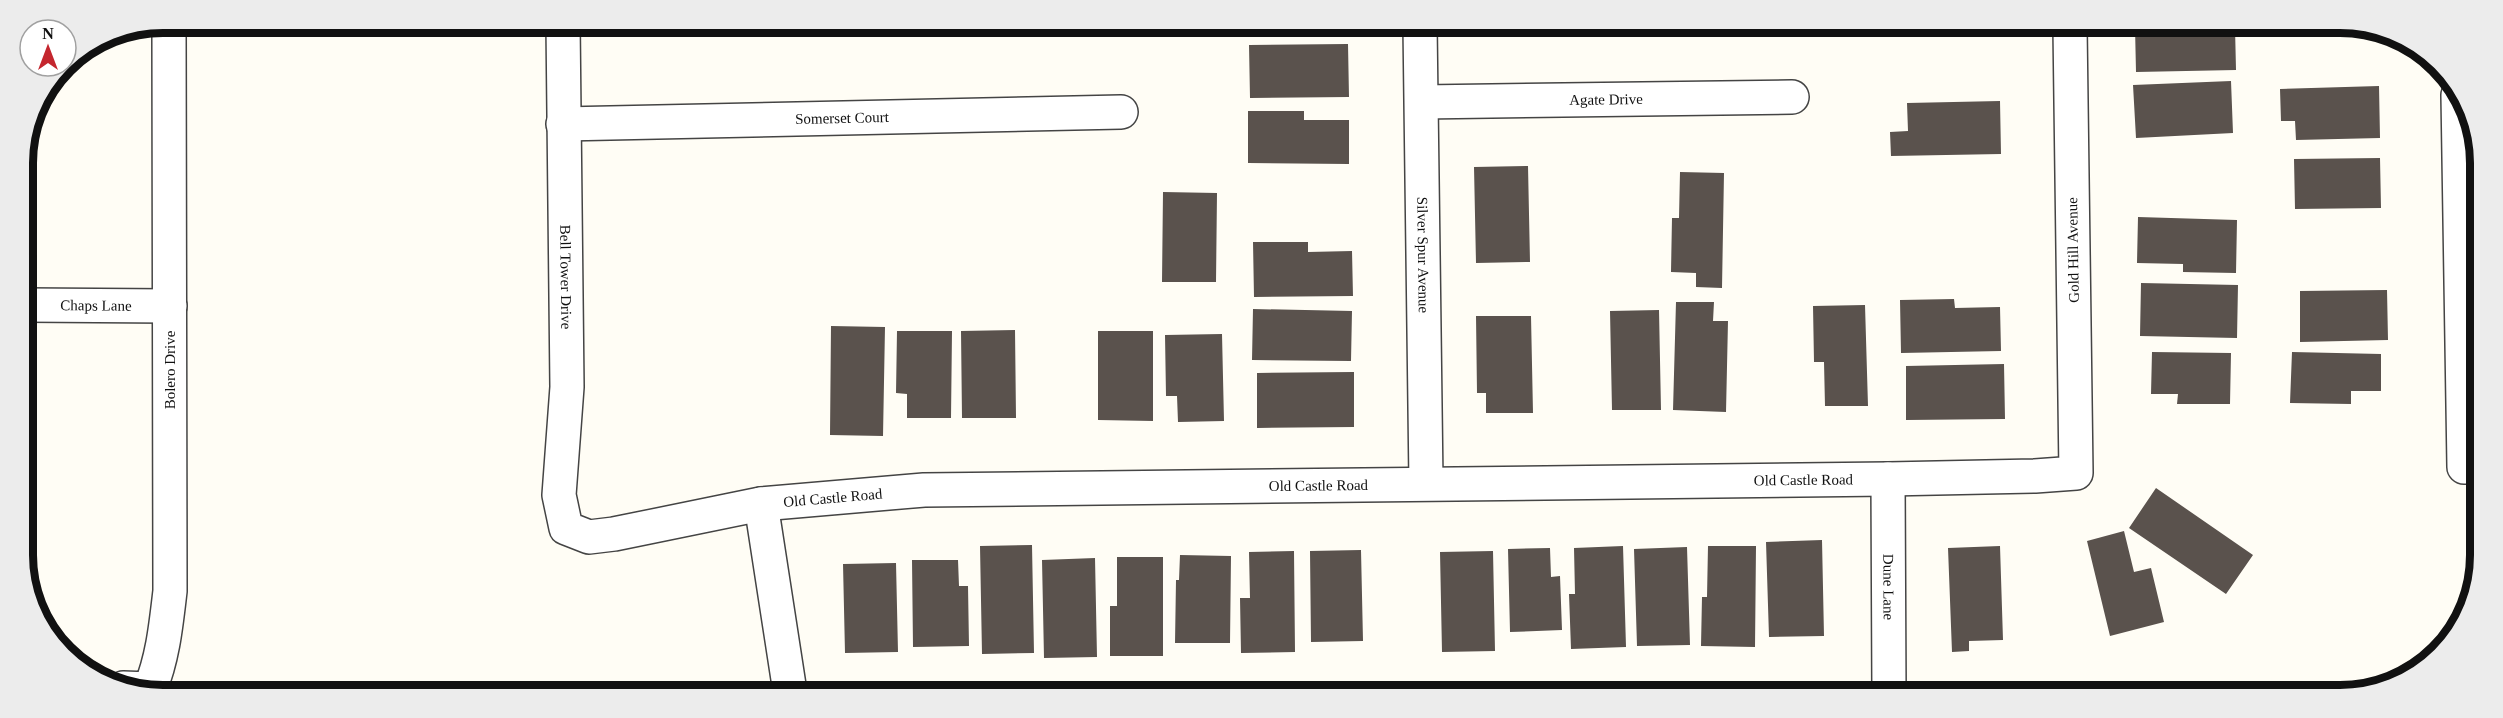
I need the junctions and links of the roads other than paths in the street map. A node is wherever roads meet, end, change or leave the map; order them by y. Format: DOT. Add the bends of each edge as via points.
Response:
graph roads {
  1 [pos="169,33"];
  2 [pos="563,33"];
  3 [pos="1420,33"];
  4 [pos="2070,33"];
  5 [pos="1792,97"];
  6 [pos="1422,102"];
  7 [pos="2457,107"];
  8 [pos="1121,112"];
  9 [pos="563,124"];
  10 [pos="33,305"];
  11 [pos="170,306"];
  12 [pos="2470,467"];
  13 [pos="2076,473"];
  14 [pos="1888,479"];
  15 [pos="1426,482"];
  16 [pos="760,504"];
  17 [pos="566,528"];
  18 [pos="152,684"];
  19 [pos="789,685"];
  20 [pos="1889,685"];
  1 -- 11 [label="street, Bolero Drive"];
  2 -- 9 [label="street, Bell Tower Drive"];
  3 -- 6 [label="street, Silver Spur Avenue"];
  4 -- 13 [label="street, Gold Hill Avenue"];
  5 -- 6 [label="street, Agate Drive"];
  6 -- 15 [label="street, Silver Spur Avenue"];
  7 -- 12 [label="street"];
  8 -- 9 [label="street, Somerset Court"];
  9 -- 17 [label="street, Bell Tower Drive" via="567,387 559,495"];
  10 -- 11 [label="street, Chaps Lane"];
  11 -- 18 [label="street, Bolero Drive" via="170,591 165,641"];
  13 -- 14 [label="street, Old Castle Road"];
  14 -- 15 [label="street, Old Castle Road"];
  14 -- 20 [label="street, Dune Lane"];
  15 -- 16 [label="street, Old Castle Road" via="924,490"];
  16 -- 17 [label="street, Old Castle Road" via="614,534 589,537"];
  16 -- 19 [label="street"];
}
